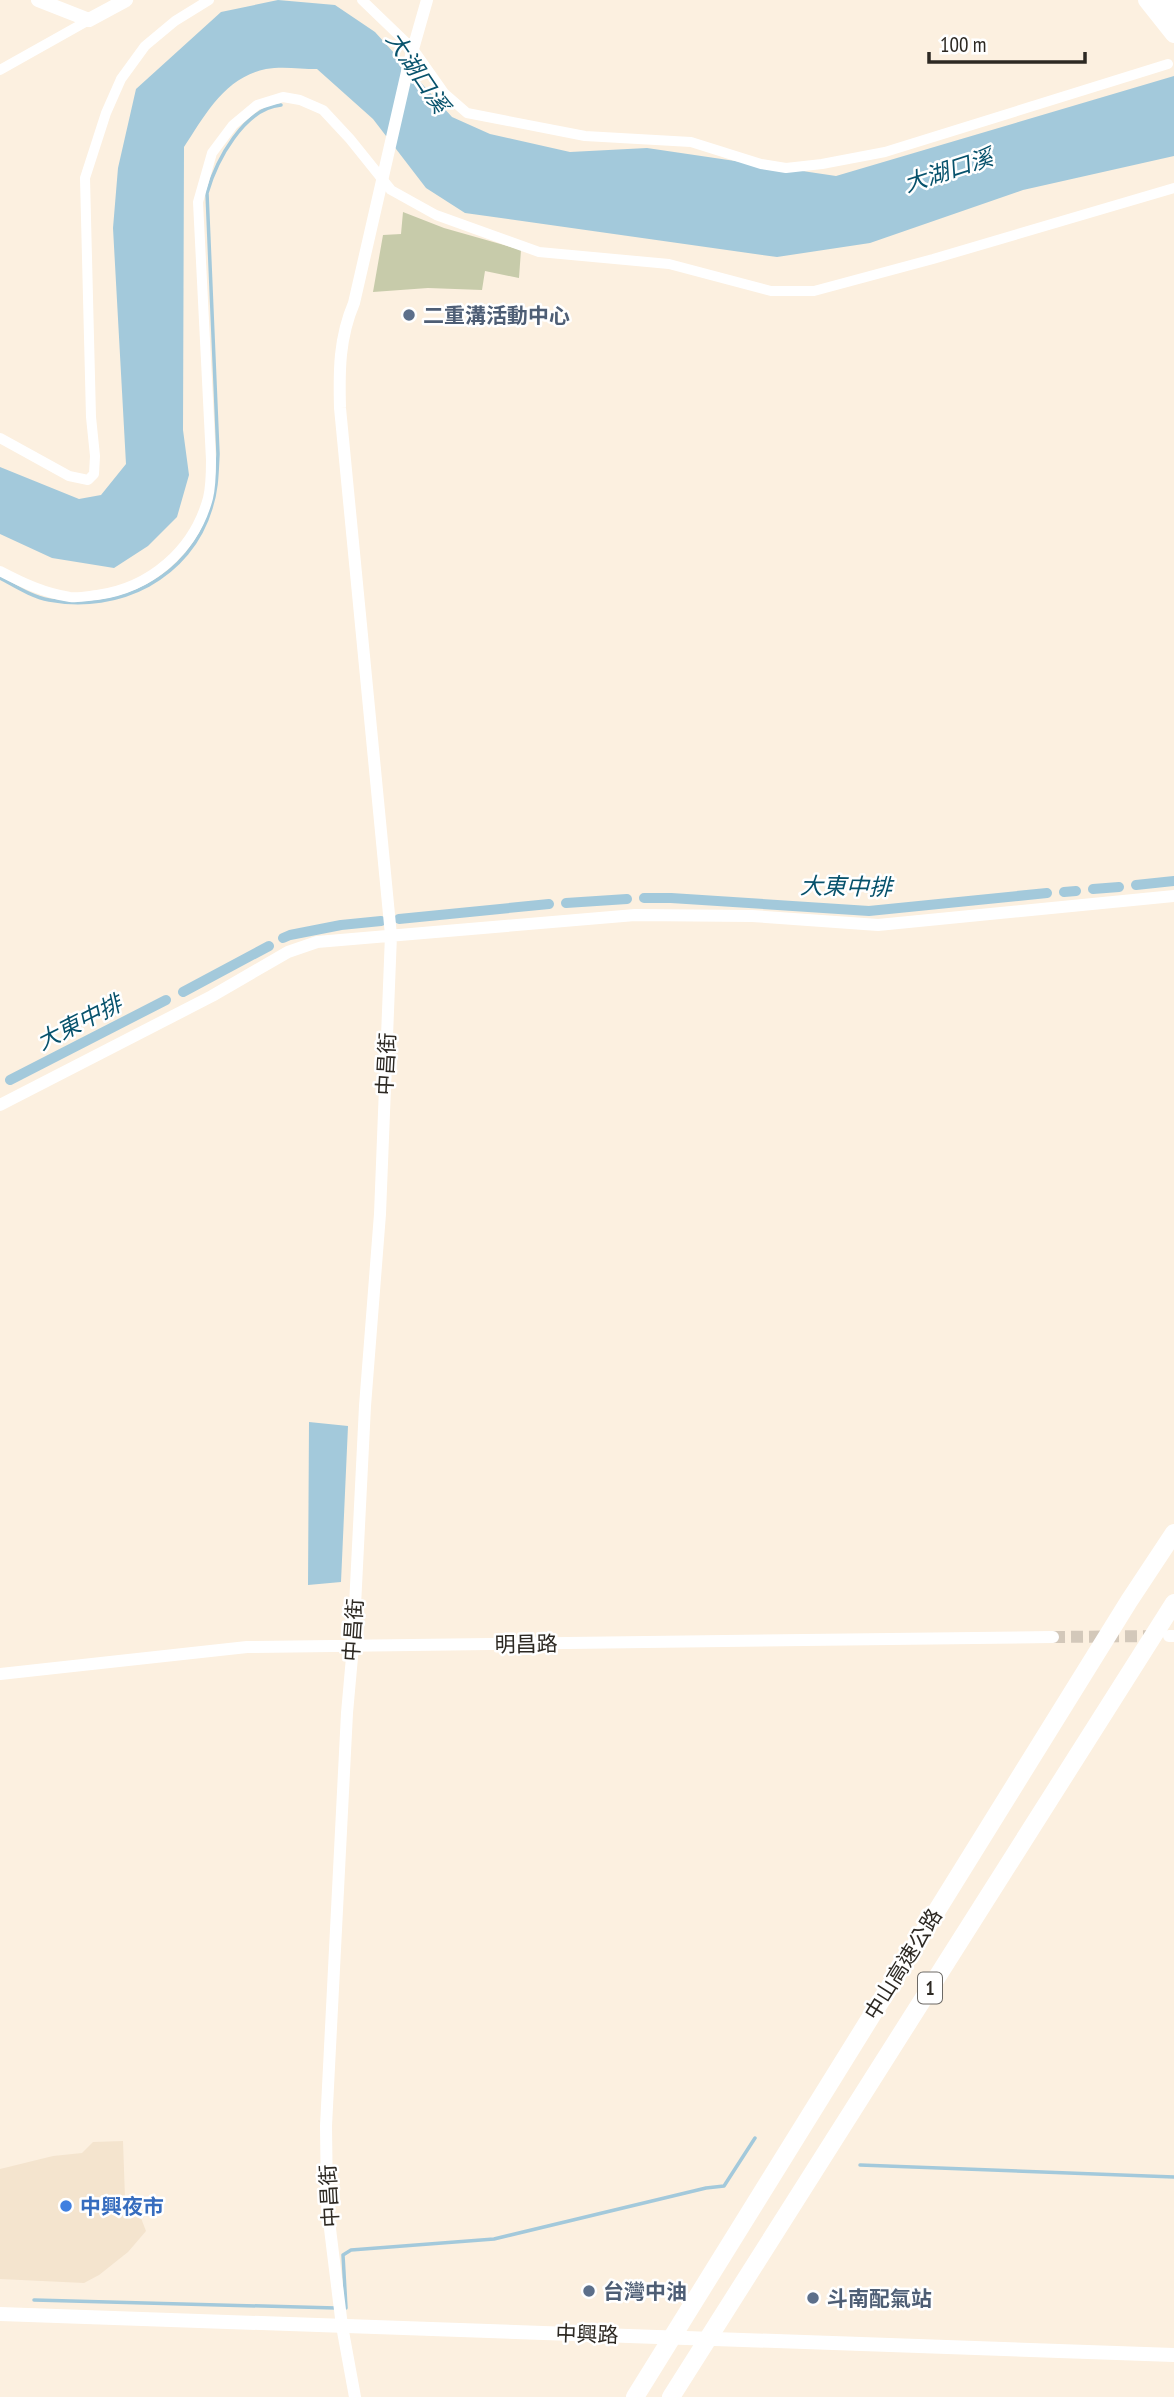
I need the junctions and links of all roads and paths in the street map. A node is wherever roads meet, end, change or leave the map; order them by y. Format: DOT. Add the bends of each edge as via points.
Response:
graph roads {
  1 [pos="38,0"];
  2 [pos="126,0"];
  3 [pos="209,0"];
  4 [pos="362,0"];
  5 [pos="427,0"];
  6 [pos="1147,0"];
  7 [pos="1163,0"];
  8 [pos="1174,12"];
  9 [pos="89,20"];
  10 [pos="1174,34"];
  11 [pos="413,49"];
  12 [pos="1168,64"];
  13 [pos="0,70"];
  14 [pos="382,180"];
  15 [pos="1174,188"];
  16 [pos="0,438"];
  17 [pos="0,571"];
  18 [pos="1174,896"];
  19 [pos="391,935"];
  20 [pos="0,1105"];
  21 [pos="1174,1518"];
  22 [pos="1174,1533"];
  23 [pos="1125,1608"];
  24 [pos="1171,1609"];
  25 [pos="1053,1637"];
  26 [pos="353,1646"];
  27 [pos="0,1674"];
  28 [pos="0,2314"];
  29 [pos="341,2314"];
  30 [pos="1174,2355"];
  31 [pos="355,2397"];
  32 [pos="635,2397"];
  33 [pos="671,2397"];
  1 -- 9 [label="main road"];
  2 -- 9 [label="main road"];
  3 -- 16 [label="street" via="145,47 121,79 85,178 94,474 88,480 69,476"];
  4 -- 11 [label="street"];
  5 -- 11 [label="street, 中昌街"];
  6 -- 10 [label="highway"];
  7 -- 8 [label="highway"];
  9 -- 13 [label="street"];
  11 -- 12 [label="street" via="444,93 467,113 585,136 691,142 786,168 885,152"];
  11 -- 14 [label="street, 中昌街"];
  14 -- 15 [label="street" via="436,215 539,252 669,264 771,291 814,291"];
  14 -- 17 [label="street" via="323,110 300,100 283,97 257,105 233,125 212,153 198,202 211,460 208,498 197,525 158,573 115,592 63,595 34,589"];
  14 -- 19 [label="street, 中昌街" via="339,361"];
  18 -- 19 [label="street" via="878,925 752,916 635,915"];
  19 -- 20 [label="street" via="317,942 288,952"];
  19 -- 26 [label="street, 中昌街" via="380,1214"];
  21 -- 23 [label="highway"];
  22 -- 23 [label="highway, 中山高速公路 / 1"];
  23 -- 32 [label="highway, 中山高速公路 / 1"];
  24 -- 33 [label="highway, 中山高速公路 / 1"];
  25 -- 26 [label="street, 明昌路"];
  26 -- 27 [label="street, 明昌路" via="247,1647"];
  26 -- 29 [label="street, 中昌街" via="326,2126 327,2203"];
  28 -- 29 [label="main road, 中興路"];
  29 -- 30 [label="main road, 中興路"];
  29 -- 31 [label="street, 中昌街"];
}
